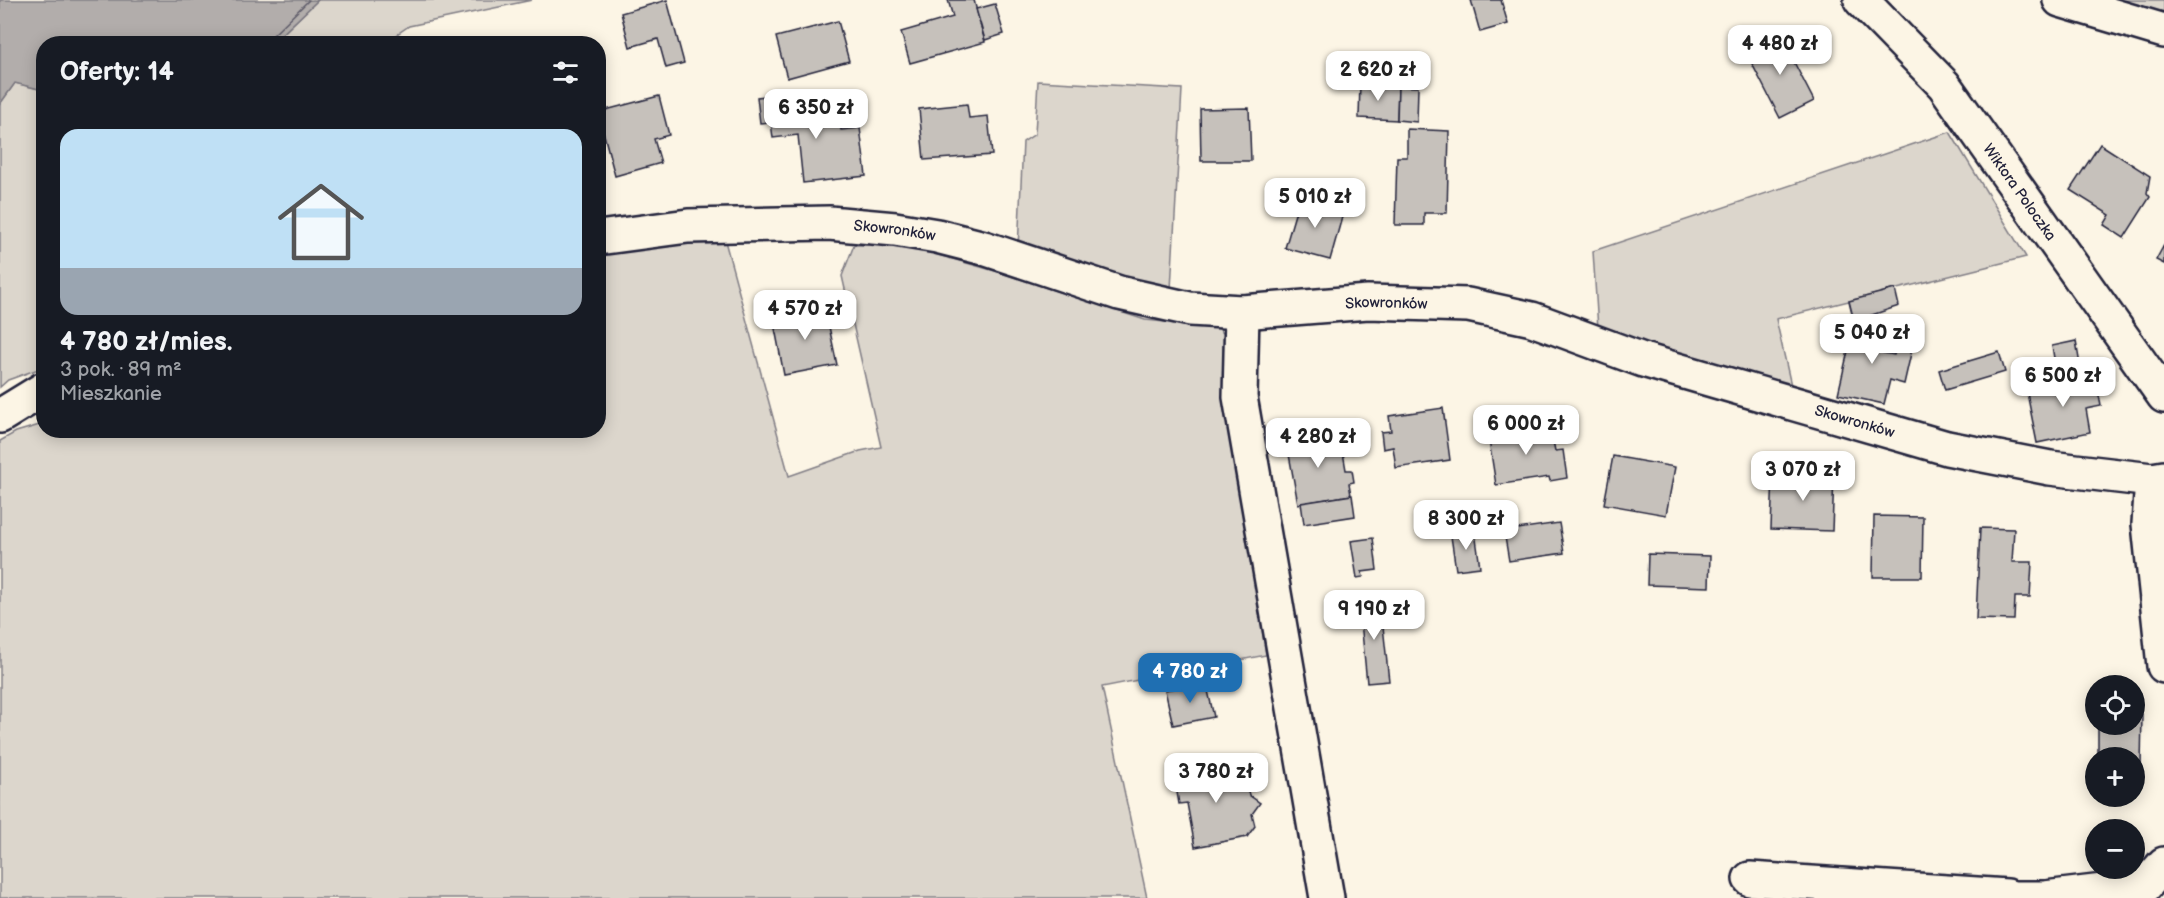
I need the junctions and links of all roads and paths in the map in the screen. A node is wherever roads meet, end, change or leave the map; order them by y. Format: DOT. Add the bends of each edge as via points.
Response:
graph roads {
  1 [pos="1861,0"];
  2 [pos="2060,0"];
  3 [pos="2164,31"];
  4 [pos="606,237"];
  5 [pos="1242,312"];
  6 [pos="36,394"];
  7 [pos="2164,396"];
  8 [pos="0,416"];
  9 [pos="2158,479"];
  10 [pos="2164,666"];
  11 [pos="2164,864"];
  12 [pos="1750,879"];
  13 [pos="2007,897"];
  14 [pos="1327,898"];
  1 -- 7 [label="street, Wiktora Poloczka" via="1944,85"];
  2 -- 3 [label="street"];
  4 -- 5 [label="street, Skowronków" via="688,226 760,224 896,229 984,248 1149,301 1190,309"];
  5 -- 9 [label="street, Skowronków" via="1368,302 1447,303 1484,308 1532,319 1643,360 1947,448 2050,468"];
  5 -- 14 [label="street" via="1240,397"];
  6 -- 8 [label="street"];
  9 -- 10 [label="street" via="2149,524"];
  11 -- 13 [label="street" via="2145,886 2045,898"];
  12 -- 13 [label="street"];
}
